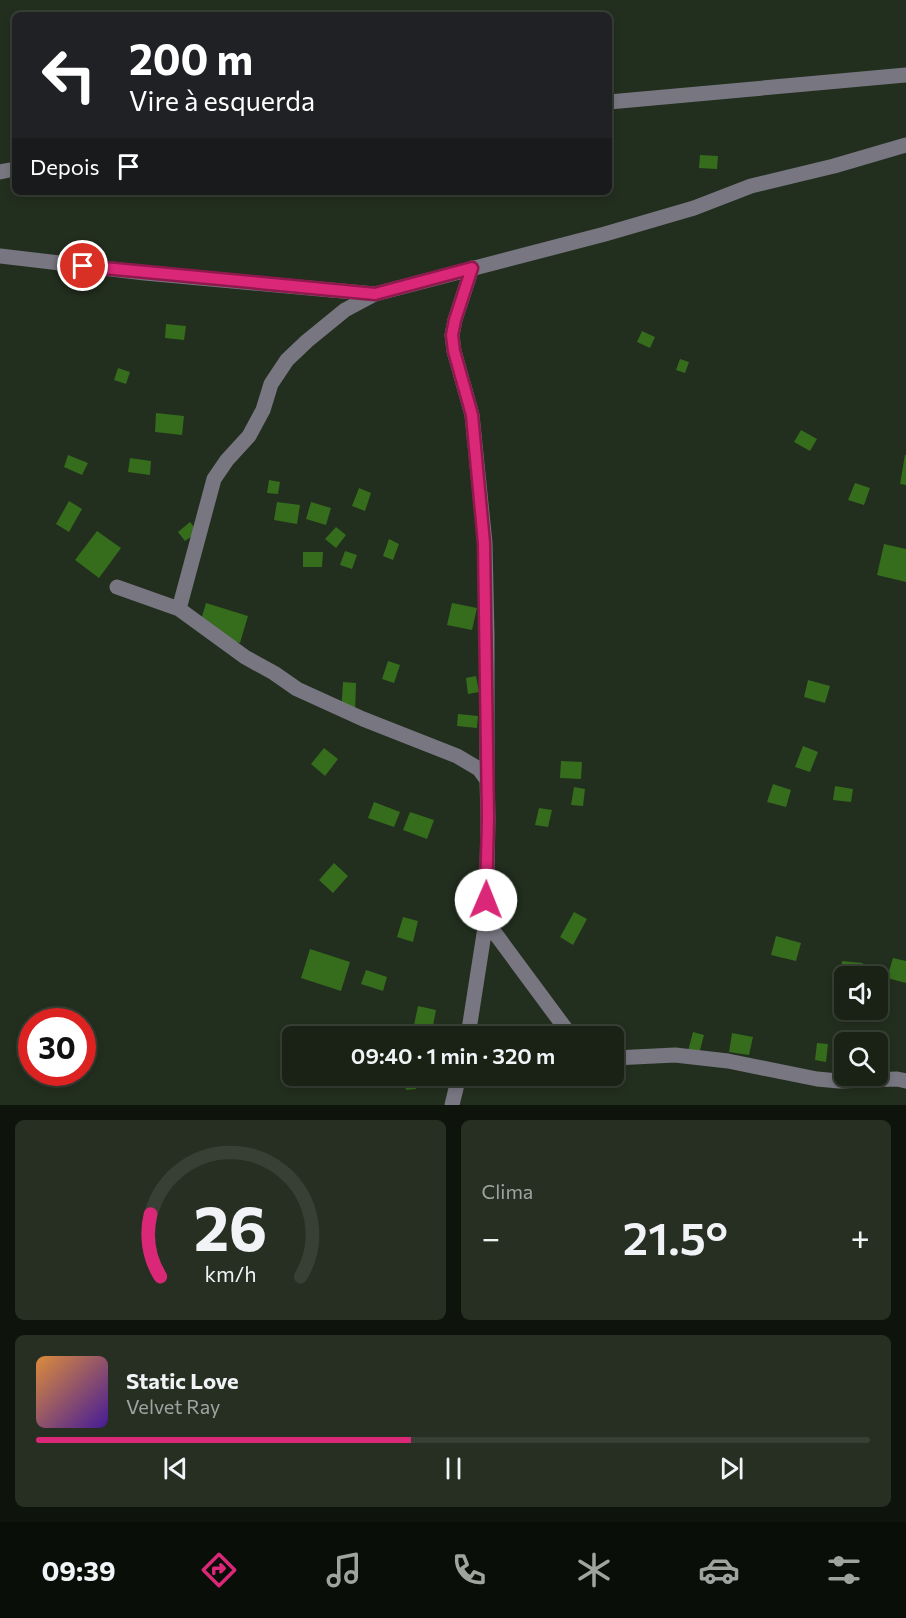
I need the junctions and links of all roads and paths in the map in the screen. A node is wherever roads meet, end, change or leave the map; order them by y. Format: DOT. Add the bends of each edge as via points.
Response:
graph roads {
  1 [pos="906,75"];
  2 [pos="612,102"];
  3 [pos="906,145"];
  4 [pos="0,256"];
  5 [pos="472,268"];
  6 [pos="375,294"];
  7 [pos="117,587"];
  8 [pos="179,609"];
  9 [pos="487,780"];
  10 [pos="486,921"];
  11 [pos="470,1026"];
  12 [pos="564,1026"];
  13 [pos="624,1058"];
  14 [pos="906,1081"];
  15 [pos="457,1086"];
  16 [pos="452,1105"];
  1 -- 2 [label="street"];
  3 -- 5 [label="street" via="751,186 694,208 605,234"];
  4 -- 6 [label="street"];
  5 -- 6 [label="street"];
  5 -- 9 [label="street" via="452,335 472,415 484,543"];
  6 -- 8 [label="street" via="345,310 307,340 271,384 249,436 214,479"];
  7 -- 8 [label="street"];
  8 -- 9 [label="street" via="297,689 457,756 479,769"];
  9 -- 10 [label="street"];
  10 -- 11 [label="street"];
  10 -- 12 [label="street"];
  13 -- 14 [label="street" via="675,1055 817,1079"];
  15 -- 16 [label="street"];
}
